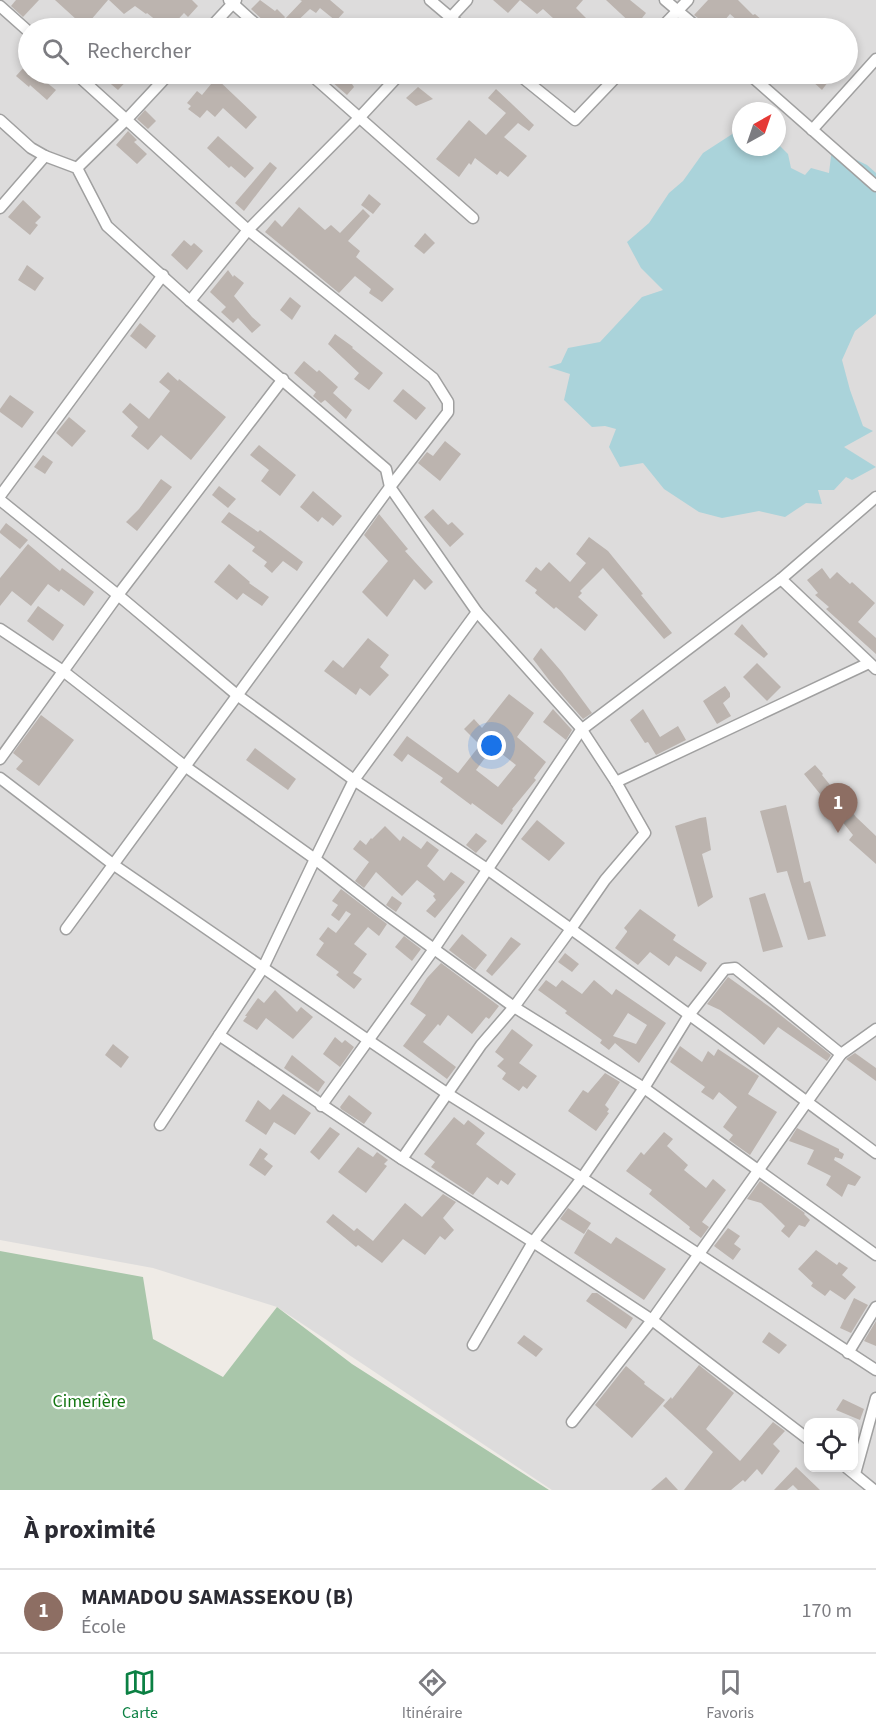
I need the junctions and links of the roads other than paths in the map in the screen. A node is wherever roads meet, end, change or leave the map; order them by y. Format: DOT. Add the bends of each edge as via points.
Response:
graph roads {
  1 [pos="430,0"];
  2 [pos="467,0"];
  3 [pos="665,0"];
  4 [pos="688,0"];
  5 [pos="233,1"];
  6 [pos="0,6"];
  7 [pos="678,11"];
  8 [pos="219,18"];
  9 [pos="250,18"];
  10 [pos="450,18"];
  11 [pos="671,18"];
  12 [pos="686,18"];
  13 [pos="18,22"];
  14 [pos="876,59"];
  15 [pos="858,79"];
  16 [pos="87,84"];
  17 [pos="160,84"];
  18 [pos="321,84"];
  19 [pos="390,84"];
  20 [pos="530,84"];
  21 [pos="609,84"];
  22 [pos="760,84"];
  23 [pos="853,84"];
  24 [pos="359,118"];
  25 [pos="127,119"];
  26 [pos="0,120"];
  27 [pos="812,130"];
  28 [pos="45,156"];
  29 [pos="77,168"];
  30 [pos="876,186"];
  31 [pos="0,208"];
  32 [pos="473,218"];
  33 [pos="248,230"];
  34 [pos="163,275"];
  35 [pos="190,301"];
  36 [pos="283,379"];
  37 [pos="390,487"];
  38 [pos="876,497"];
  39 [pos="0,498"];
  40 [pos="780,579"];
  41 [pos="118,595"];
  42 [pos="477,612"];
  43 [pos="0,629"];
  44 [pos="873,666"];
  45 [pos="63,671"];
  46 [pos="237,695"];
  47 [pos="581,730"];
  48 [pos="0,759"];
  49 [pos="186,767"];
  50 [pos="0,778"];
  51 [pos="354,780"];
  52 [pos="616,782"];
  53 [pos="315,859"];
  54 [pos="114,865"];
  55 [pos="487,869"];
  56 [pos="66,929"];
  57 [pos="571,929"];
  58 [pos="434,949"];
  59 [pos="263,968"];
  60 [pos="514,1007"];
  61 [pos="689,1015"];
  62 [pos="876,1029"];
  63 [pos="219,1035"];
  64 [pos="368,1040"];
  65 [pos="841,1054"];
  66 [pos="644,1088"];
  67 [pos="448,1094"];
  68 [pos="807,1102"];
  69 [pos="321,1106"];
  70 [pos="160,1125"];
  71 [pos="876,1154"];
  72 [pos="402,1159"];
  73 [pos="758,1170"];
  74 [pos="582,1178"];
  75 [pos="533,1242"];
  76 [pos="699,1255"];
  77 [pos="876,1255"];
  78 [pos="876,1307"];
  79 [pos="652,1320"];
  80 [pos="473,1345"];
  81 [pos="848,1353"];
  82 [pos="876,1370"];
  83 [pos="876,1398"];
  84 [pos="572,1422"];
  85 [pos="804,1436"];
  86 [pos="858,1451"];
  87 [pos="852,1472"];
  88 [pos="874,1490"];
  1 -- 10 [label="street"];
  2 -- 10 [label="street"];
  3 -- 7 [label="street"];
  4 -- 7 [label="street"];
  5 -- 8 [label="street"];
  5 -- 9 [label="street"];
  6 -- 13 [label="street"];
  7 -- 11 [label="street"];
  7 -- 12 [label="street"];
  14 -- 15 [label="street"];
  16 -- 25 [label="street"];
  17 -- 25 [label="street"];
  18 -- 24 [label="street"];
  19 -- 24 [label="street"];
  20 -- 21 [label="street" via="575,120"];
  22 -- 27 [label="street"];
  23 -- 27 [label="street"];
  24 -- 32 [label="street"];
  24 -- 33 [label="street"];
  25 -- 29 [label="street"];
  25 -- 33 [label="street"];
  26 -- 28 [label="street" via="30,148"];
  27 -- 30 [label="street"];
  28 -- 29 [label="street"];
  28 -- 31 [label="street"];
  29 -- 34 [label="street" via="107,226"];
  33 -- 35 [label="street"];
  33 -- 37 [label="street" via="433,378 448,402 448,412"];
  34 -- 35 [label="street"];
  34 -- 39 [label="street"];
  35 -- 36 [label="street"];
  36 -- 37 [label="street" via="386,469"];
  36 -- 41 [label="street"];
  37 -- 42 [label="street"];
  37 -- 46 [label="street"];
  38 -- 40 [label="street"];
  39 -- 41 [label="street"];
  40 -- 44 [label="street"];
  40 -- 47 [label="street"];
  41 -- 45 [label="street"];
  41 -- 46 [label="street"];
  42 -- 47 [label="street"];
  42 -- 51 [label="street"];
  43 -- 45 [label="street"];
  44 -- 52 [label="street"];
  45 -- 48 [label="street"];
  45 -- 49 [label="street"];
  46 -- 49 [label="street"];
  46 -- 51 [label="street"];
  47 -- 52 [label="street"];
  47 -- 55 [label="street"];
  49 -- 53 [label="street"];
  49 -- 54 [label="street"];
  50 -- 54 [label="street"];
  51 -- 53 [label="street"];
  51 -- 55 [label="street"];
  52 -- 57 [label="street" via="645,833 605,879"];
  53 -- 58 [label="street"];
  53 -- 59 [label="street"];
  54 -- 56 [label="street"];
  54 -- 59 [label="street"];
  55 -- 57 [label="street"];
  55 -- 58 [label="street"];
  57 -- 60 [label="street"];
  57 -- 61 [label="street"];
  58 -- 60 [label="street"];
  58 -- 64 [label="street"];
  59 -- 63 [label="street"];
  59 -- 64 [label="street"];
  60 -- 66 [label="street"];
  60 -- 67 [label="street" via="481,1045"];
  61 -- 65 [label="street" via="725,969 735,968"];
  61 -- 66 [label="street"];
  61 -- 68 [label="street"];
  62 -- 65 [label="street"];
  63 -- 69 [label="street"];
  63 -- 70 [label="street"];
  64 -- 67 [label="street"];
  64 -- 69 [label="street"];
  65 -- 68 [label="street"];
  66 -- 73 [label="street"];
  66 -- 74 [label="street"];
  67 -- 72 [label="street"];
  67 -- 74 [label="street"];
  68 -- 71 [label="street"];
  68 -- 73 [label="street"];
  69 -- 72 [label="street"];
  72 -- 75 [label="street"];
  73 -- 76 [label="street"];
  73 -- 77 [label="street"];
  74 -- 75 [label="street"];
  74 -- 76 [label="street"];
  75 -- 79 [label="street"];
  75 -- 80 [label="street"];
  76 -- 79 [label="street"];
  76 -- 81 [label="street"];
  78 -- 81 [label="street"];
  79 -- 84 [label="street"];
  79 -- 85 [label="street"];
  81 -- 82 [label="street"];
  83 -- 86 [label="street"];
  87 -- 88 [label="street"];
}
